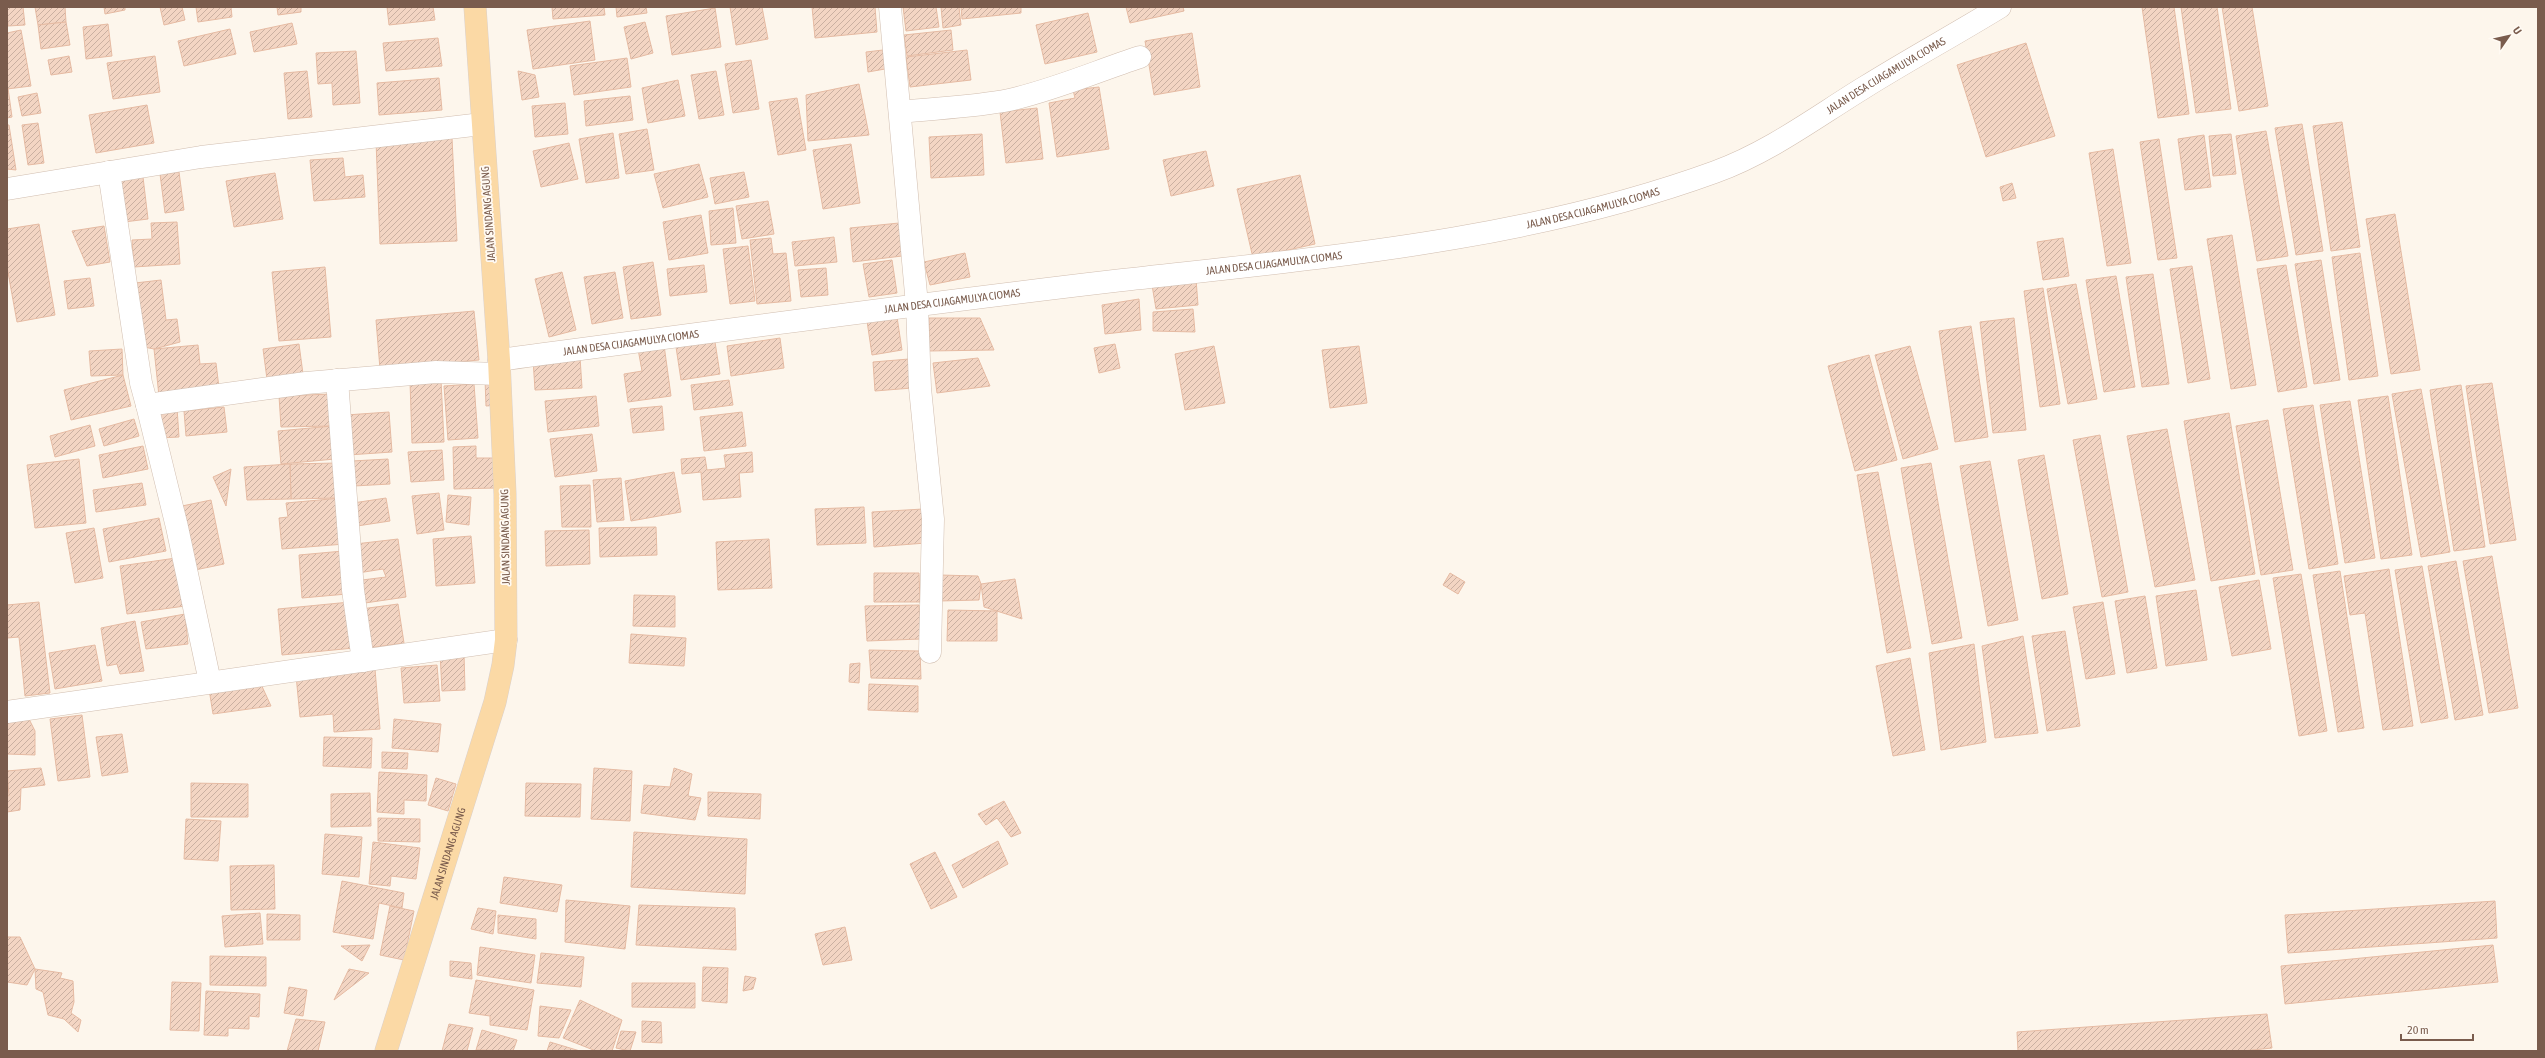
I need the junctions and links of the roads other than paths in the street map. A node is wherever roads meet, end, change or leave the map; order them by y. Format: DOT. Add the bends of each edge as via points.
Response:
graph roads {
  1 [pos="475,7"];
  2 [pos="890,7"];
  3 [pos="2000,7"];
  4 [pos="1140,57"];
  5 [pos="900,112"];
  6 [pos="482,124"];
  7 [pos="108,172"];
  8 [pos="7,189"];
  9 [pos="917,305"];
  10 [pos="499,367"];
  11 [pos="337,380"];
  12 [pos="147,404"];
  13 [pos="506,640"];
  14 [pos="930,652"];
  15 [pos="362,661"];
  16 [pos="210,682"];
  17 [pos="7,712"];
  18 [pos="386,1051"];
  1 -- 6 [label="main road, JALAN SINDANG AGUNG"];
  2 -- 5 [label="street"];
  3 -- 9 [label="street, JALAN DESA CIJAGAMULYA CIOMAS" via="1754,156 1691,180 1576,214 1318,259"];
  4 -- 5 [label="street" via="1010,99 978,105"];
  5 -- 9 [label="street"];
  6 -- 7 [label="street" via="201,157"];
  6 -- 10 [label="main road, JALAN SINDANG AGUNG"];
  7 -- 8 [label="street"];
  7 -- 12 [label="street" via="141,383"];
  9 -- 10 [label="street, JALAN DESA CIJAGAMULYA CIOMAS"];
  9 -- 14 [label="street" via="920,388 933,519"];
  10 -- 11 [label="street, JALAN DESA CIJAGAMULYA CIOMAS"];
  10 -- 13 [label="main road, JALAN SINDANG AGUNG" via="505,494"];
  11 -- 12 [label="street, JALAN DESA CIJAGAMULYA CIOMAS"];
  11 -- 15 [label="street" via="353,590"];
  12 -- 16 [label="street" via="177,527"];
  13 -- 15 [label="street"];
  13 -- 18 [label="main road, JALAN SINDANG AGUNG" via="495,702"];
  15 -- 16 [label="street"];
  16 -- 17 [label="street"];
}
